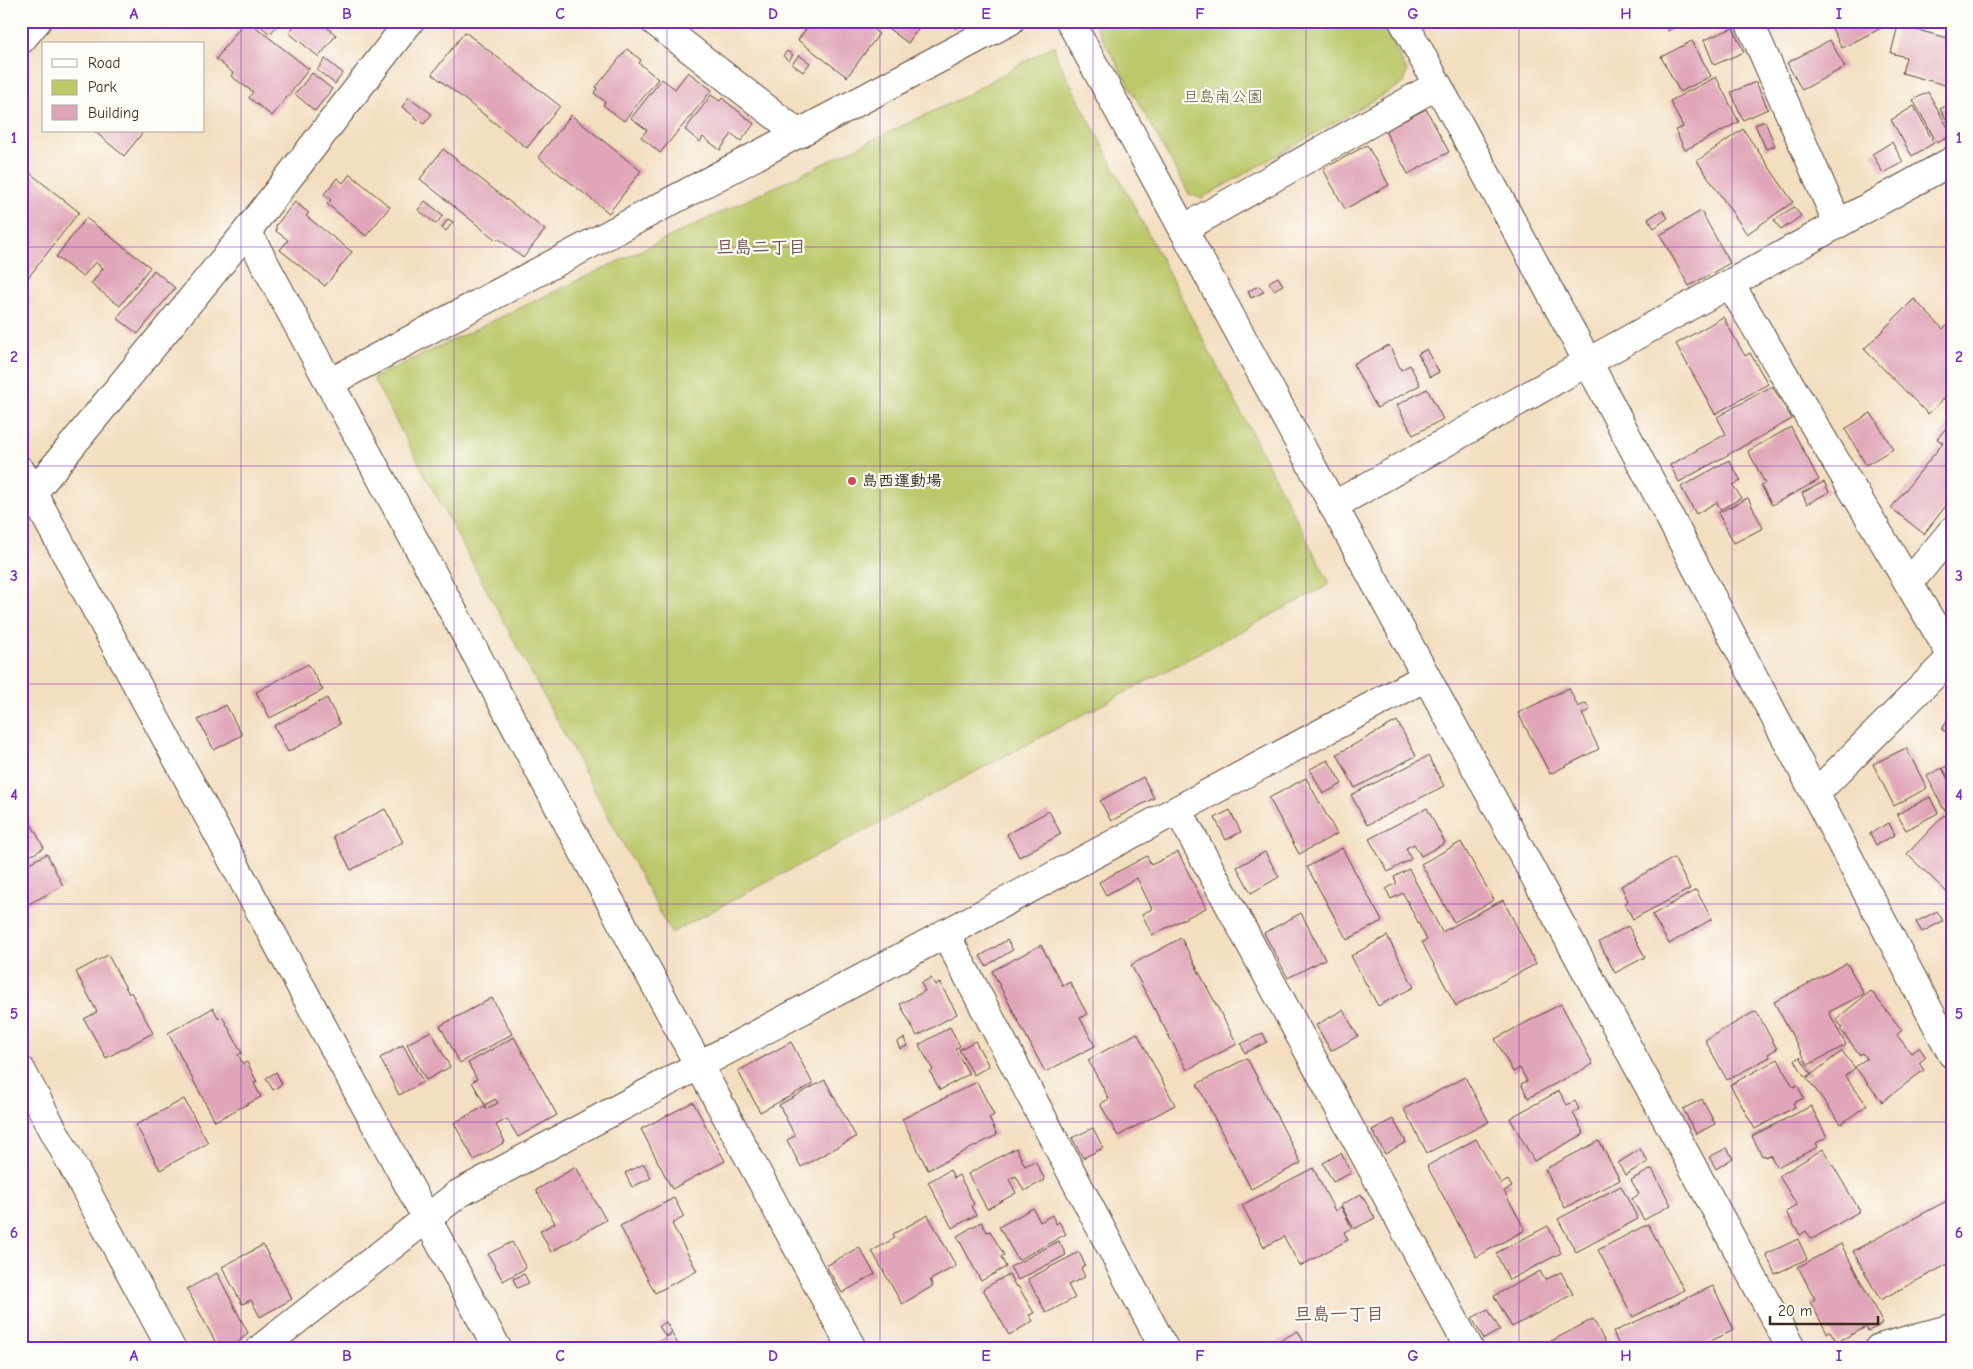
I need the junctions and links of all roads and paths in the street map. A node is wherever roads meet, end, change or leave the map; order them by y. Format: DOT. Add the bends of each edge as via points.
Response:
graph roads {
  1 [pos="37,21"];
  2 [pos="410,21"];
  3 [pos="654,21"];
  4 [pos="1010,21"];
  5 [pos="1070,21"];
  6 [pos="1403,21"];
  7 [pos="1749,21"];
  8 [pos="21,40"];
  9 [pos="1437,85"];
  10 [pos="799,134"];
  11 [pos="1950,165"];
  12 [pos="1838,224"];
  13 [pos="1182,229"];
  14 [pos="247,231"];
  15 [pos="1730,284"];
  16 [pos="1588,362"];
  17 [pos="329,383"];
  18 [pos="27,482"];
  19 [pos="1333,506"];
  20 [pos="1952,531"];
  21 [pos="1909,583"];
  22 [pos="1952,656"];
  23 [pos="1426,677"];
  24 [pos="1816,793"];
  25 [pos="1178,810"];
  26 [pos="945,934"];
  27 [pos="1948,1036"];
  28 [pos="698,1065"];
  29 [pos="21,1070"];
  30 [pos="426,1217"];
  31 [pos="1952,1328"];
  32 [pos="171,1348"];
  33 [pos="261,1348"];
  34 [pos="497,1348"];
  35 [pos="852,1348"];
  36 [pos="1164,1348"];
  37 [pos="1469,1348"];
  38 [pos="1791,1348"];
  39 [pos="1880,1348"];
  1 -- 8 [label="street"];
  2 -- 14 [label="street"];
  3 -- 10 [label="street"];
  4 -- 10 [label="street"];
  5 -- 13 [label="street"];
  6 -- 9 [label="street"];
  7 -- 12 [label="street"];
  9 -- 13 [label="street"];
  9 -- 16 [label="street"];
  10 -- 17 [label="street"];
  11 -- 12 [label="street"];
  12 -- 15 [label="street"];
  13 -- 19 [label="street"];
  14 -- 17 [label="street"];
  14 -- 18 [label="street"];
  15 -- 16 [label="street"];
  15 -- 21 [label="street"];
  16 -- 19 [label="street"];
  16 -- 24 [label="street"];
  17 -- 28 [label="street"];
  18 -- 30 [label="street"];
  19 -- 23 [label="street"];
  20 -- 21 [label="street"];
  21 -- 22 [label="street"];
  22 -- 24 [label="street"];
  23 -- 25 [label="street"];
  23 -- 38 [label="street"];
  24 -- 27 [label="street"];
  25 -- 26 [label="street"];
  25 -- 37 [label="street"];
  26 -- 28 [label="street"];
  26 -- 36 [label="street"];
  28 -- 30 [label="street" via="458,1194"];
  28 -- 35 [label="street"];
  29 -- 32 [label="street"];
  30 -- 33 [label="street"];
  30 -- 34 [label="street"];
  31 -- 39 [label="street"];
}
